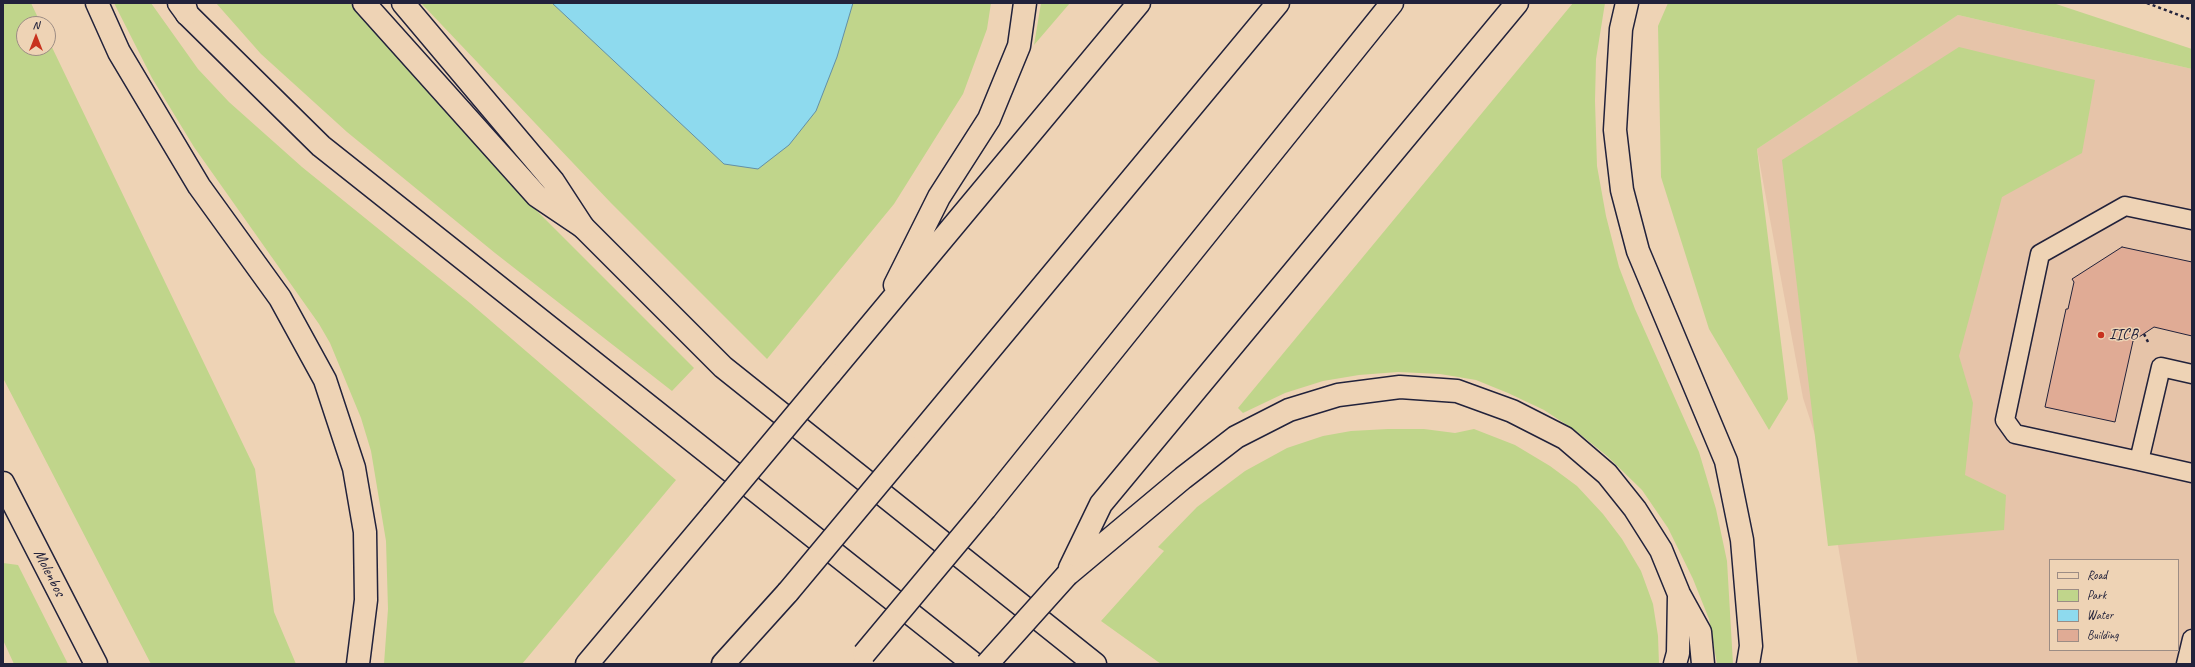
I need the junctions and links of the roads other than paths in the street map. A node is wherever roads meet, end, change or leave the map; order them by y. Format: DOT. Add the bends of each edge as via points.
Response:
graph roads {
  1 [pos="97,3"];
  2 [pos="364,3"];
  3 [pos="403,3"];
  4 [pos="1025,3"];
  5 [pos="1139,3"];
  6 [pos="1278,3"];
  7 [pos="1392,3"];
  8 [pos="1517,3"];
  9 [pos="1627,3"];
  10 [pos="184,7"];
  11 [pos="2192,220"];
  12 [pos="583,226"];
  13 [pos="878,319"];
  14 [pos="2192,374"];
  15 [pos="2139,461"];
  16 [pos="2192,473"];
  17 [pos="3,482"];
  18 [pos="1067,575"];
  19 [pos="1679,594"];
  20 [pos="2192,639"];
  21 [pos="860,659"];
  22 [pos="96,664"];
  23 [pos="358,664"];
  24 [pos="587,664"];
  25 [pos="723,664"];
  26 [pos="974,664"];
  27 [pos="987,664"];
  28 [pos="1095,664"];
  29 [pos="1675,664"];
  30 [pos="1703,664"];
  31 [pos="1748,664"];
  32 [pos="2186,664"];
  1 -- 23 [label="main road" via="119,52 199,186 280,298 325,380 354,468 365,532 366,600"];
  2 -- 12 [label="main road" via="537,196"];
  3 -- 12 [label="main road" via="553,181"];
  4 -- 13 [label="main road" via="1019,46 989,119 939,197"];
  5 -- 13 [label="main road"];
  6 -- 25 [label="main road, bridge" via="788,592"];
  7 -- 21 [label="main road, bridge" via="985,509"];
  8 -- 18 [label="main road" via="1101,504"];
  9 -- 31 [label="main road" via="1621,29 1615,130 1622,190 1638,251 1726,461 1742,540 1750,646"];
  10 -- 26 [label="main road" via="321,146"];
  11 -- 15 [label="lane" via="2125,206 2040,254 2005,420 2015,434"];
  12 -- 28 [label="main road" via="723,367"];
  13 -- 24 [label="main road, bridge"];
  14 -- 15 [label="lane" via="2161,367"];
  15 -- 16 [label="lane"];
  17 -- 22 [label="main road, Molenbos"];
  18 -- 19 [label="main road" via="1236,437 1289,410 1338,395 1400,387 1457,391 1512,411 1565,438 1607,474 1635,509 1661,550"];
  18 -- 27 [label="main road, bridge"];
  19 -- 29 [label="main road" via="1678,653"];
  19 -- 30 [label="main road" via="1700,632"];
  20 -- 32 [label="lane"];
}
